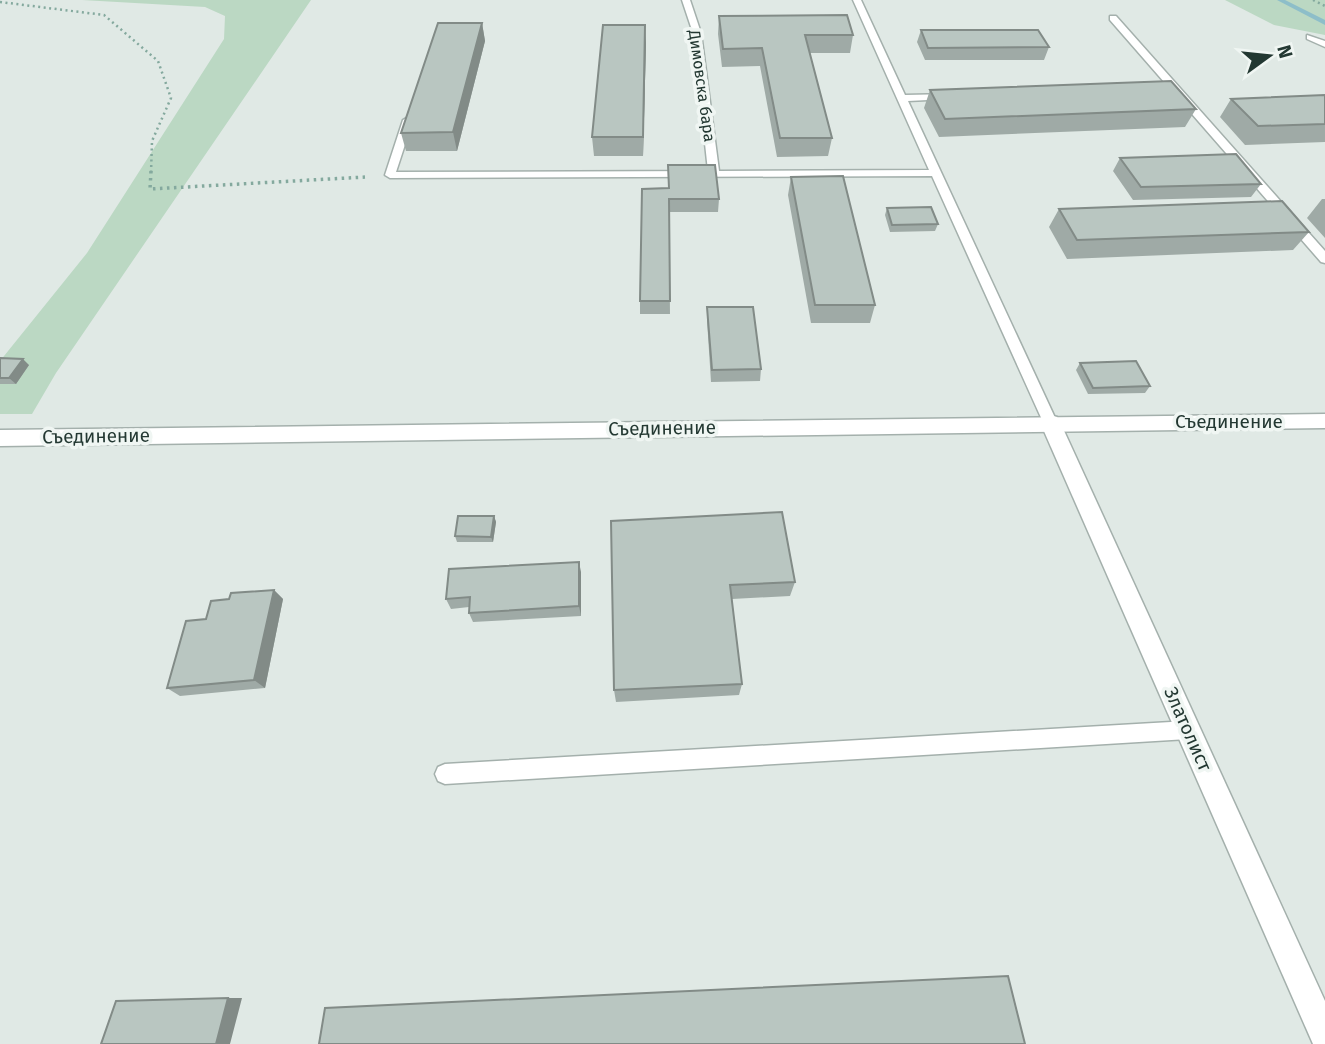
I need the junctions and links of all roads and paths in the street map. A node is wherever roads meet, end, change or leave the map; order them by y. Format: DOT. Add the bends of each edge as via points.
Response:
graph roads {
  1 [pos="686,0"];
  2 [pos="857,0"];
  3 [pos="1313,0"];
  4 [pos="0,2"];
  5 [pos="1325,6"];
  6 [pos="1113,18"];
  7 [pos="1310,37"];
  8 [pos="1325,44"];
  9 [pos="1161,89"];
  10 [pos="1174,89"];
  11 [pos="956,96"];
  12 [pos="902,98"];
  13 [pos="411,111"];
  14 [pos="714,173"];
  15 [pos="936,173"];
  16 [pos="390,175"];
  17 [pos="1325,259"];
  18 [pos="1325,421"];
  19 [pos="1050,422"];
  20 [pos="0,438"];
  21 [pos="1188,730"];
  22 [pos="445,774"];
  23 [pos="1325,1035"];
  1 -- 14 [label="lane, Димовска бара" via="696,33"];
  2 -- 12 [label="lane"];
  3 -- 5 [label="path"];
  4 -- 16 [label="path" via="104,15 158,61 171,98 152,141 150,189"];
  6 -- 10 [label="lane"];
  7 -- 8 [label="lane"];
  9 -- 10 [label="lane"];
  10 -- 17 [label="lane"];
  11 -- 12 [label="lane"];
  12 -- 15 [label="lane"];
  13 -- 16 [label="lane"];
  14 -- 15 [label="lane"];
  14 -- 16 [label="lane"];
  15 -- 19 [label="lane"];
  18 -- 19 [label="street, Съединение"];
  19 -- 20 [label="street, Съединение"];
  19 -- 21 [label="street, Златолист"];
  21 -- 22 [label="lane"];
  21 -- 23 [label="street, Златолист"];
}
